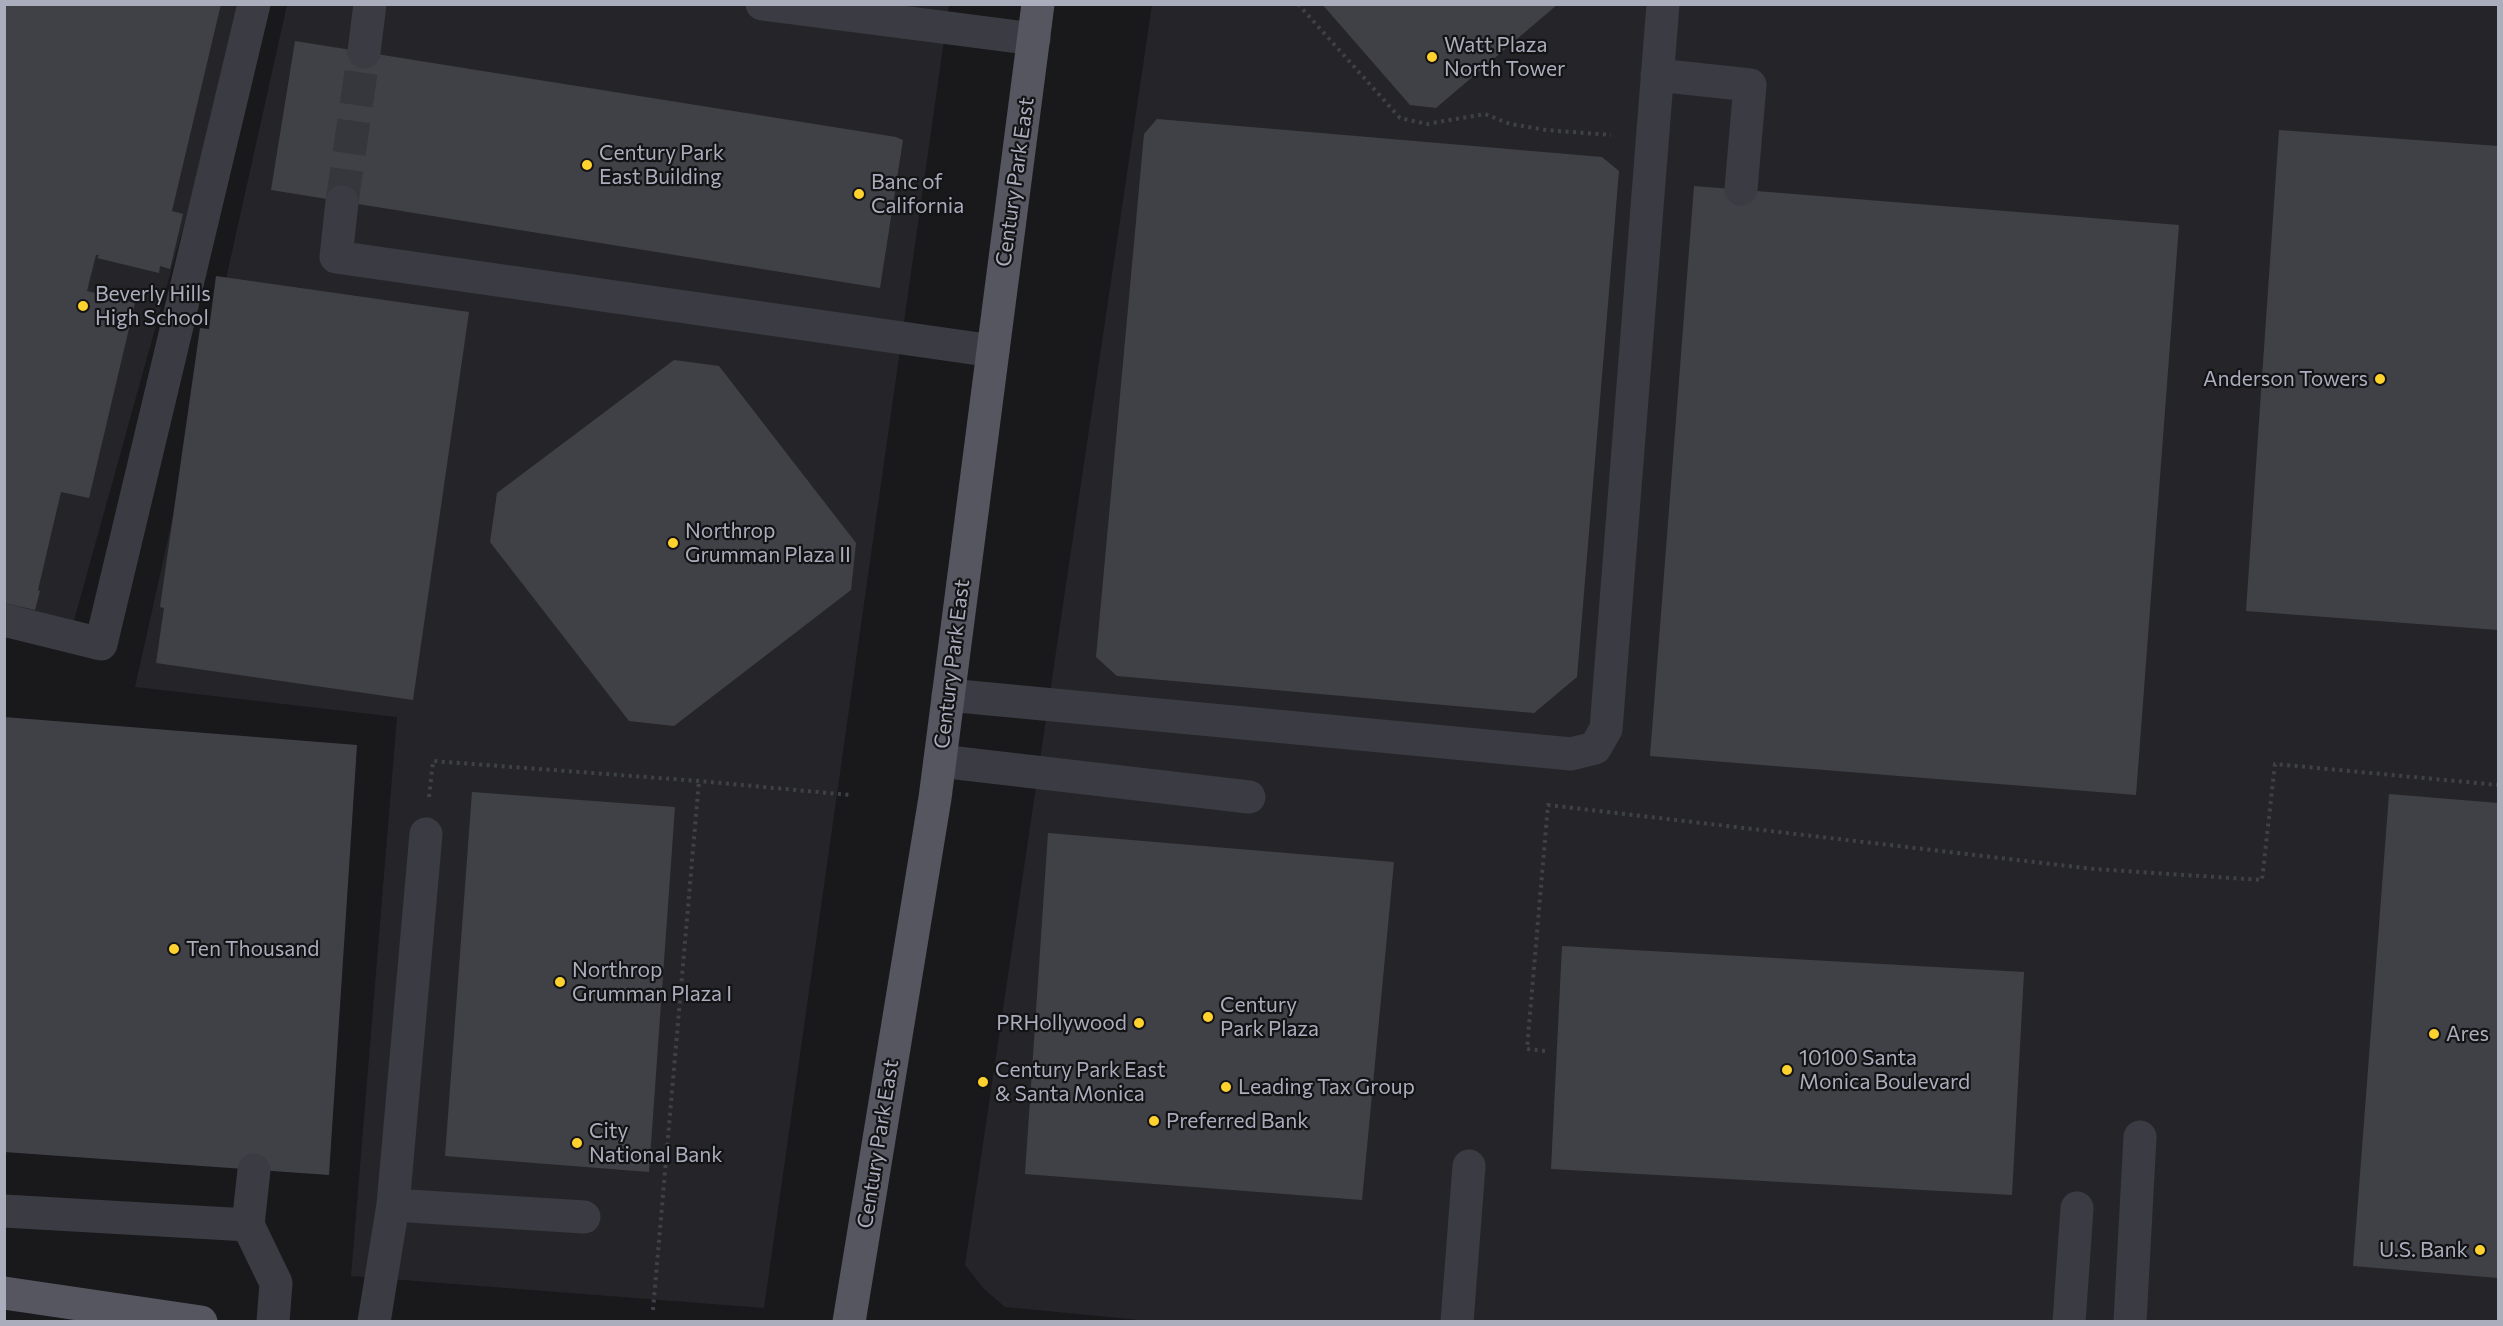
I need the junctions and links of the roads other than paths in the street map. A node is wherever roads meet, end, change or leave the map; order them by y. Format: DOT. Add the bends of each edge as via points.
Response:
graph roads {
  1 [pos="254,4"];
  2 [pos="370,4"];
  3 [pos="762,4"];
  4 [pos="1038,4"];
  5 [pos="1662,4"];
  6 [pos="1034,39"];
  7 [pos="364,52"];
  8 [pos="1657,75"];
  9 [pos="1742,189"];
  10 [pos="342,202"];
  11 [pos="993,351"];
  12 [pos="4,620"];
  13 [pos="948,695"];
  14 [pos="940,761"];
  15 [pos="1249,796"];
  16 [pos="426,834"];
  17 [pos="2140,1137"];
  18 [pos="1469,1166"];
  19 [pos="254,1170"];
  20 [pos="393,1205"];
  21 [pos="2077,1208"];
  22 [pos="4,1211"];
  23 [pos="584,1217"];
  24 [pos="248,1225"];
  25 [pos="4,1293"];
  26 [pos="201,1322"];
  27 [pos="273,1322"];
  28 [pos="374,1322"];
  29 [pos="849,1322"];
  30 [pos="1457,1322"];
  31 [pos="2068,1322"];
  32 [pos="2130,1322"];
  1 -- 12 [label="lane" via="101,644"];
  2 -- 7 [label="lane"];
  3 -- 6 [label="lane"];
  4 -- 6 [label="main road, Century Park East"];
  5 -- 8 [label="lane"];
  6 -- 11 [label="main road, Century Park East"];
  8 -- 9 [label="lane" via="1750,85"];
  8 -- 13 [label="lane" via="1606,729 1595,748 1571,754"];
  10 -- 11 [label="lane" via="336,257"];
  11 -- 13 [label="main road, Century Park East"];
  13 -- 14 [label="main road, Century Park East"];
  14 -- 15 [label="lane"];
  14 -- 29 [label="main road, Century Park East"];
  16 -- 20 [label="lane"];
  17 -- 32 [label="lane"];
  18 -- 30 [label="lane"];
  19 -- 24 [label="lane"];
  20 -- 23 [label="lane"];
  20 -- 28 [label="lane"];
  21 -- 31 [label="lane"];
  22 -- 24 [label="lane"];
  24 -- 27 [label="lane" via="276,1283"];
  25 -- 26 [label="main road"];
}
